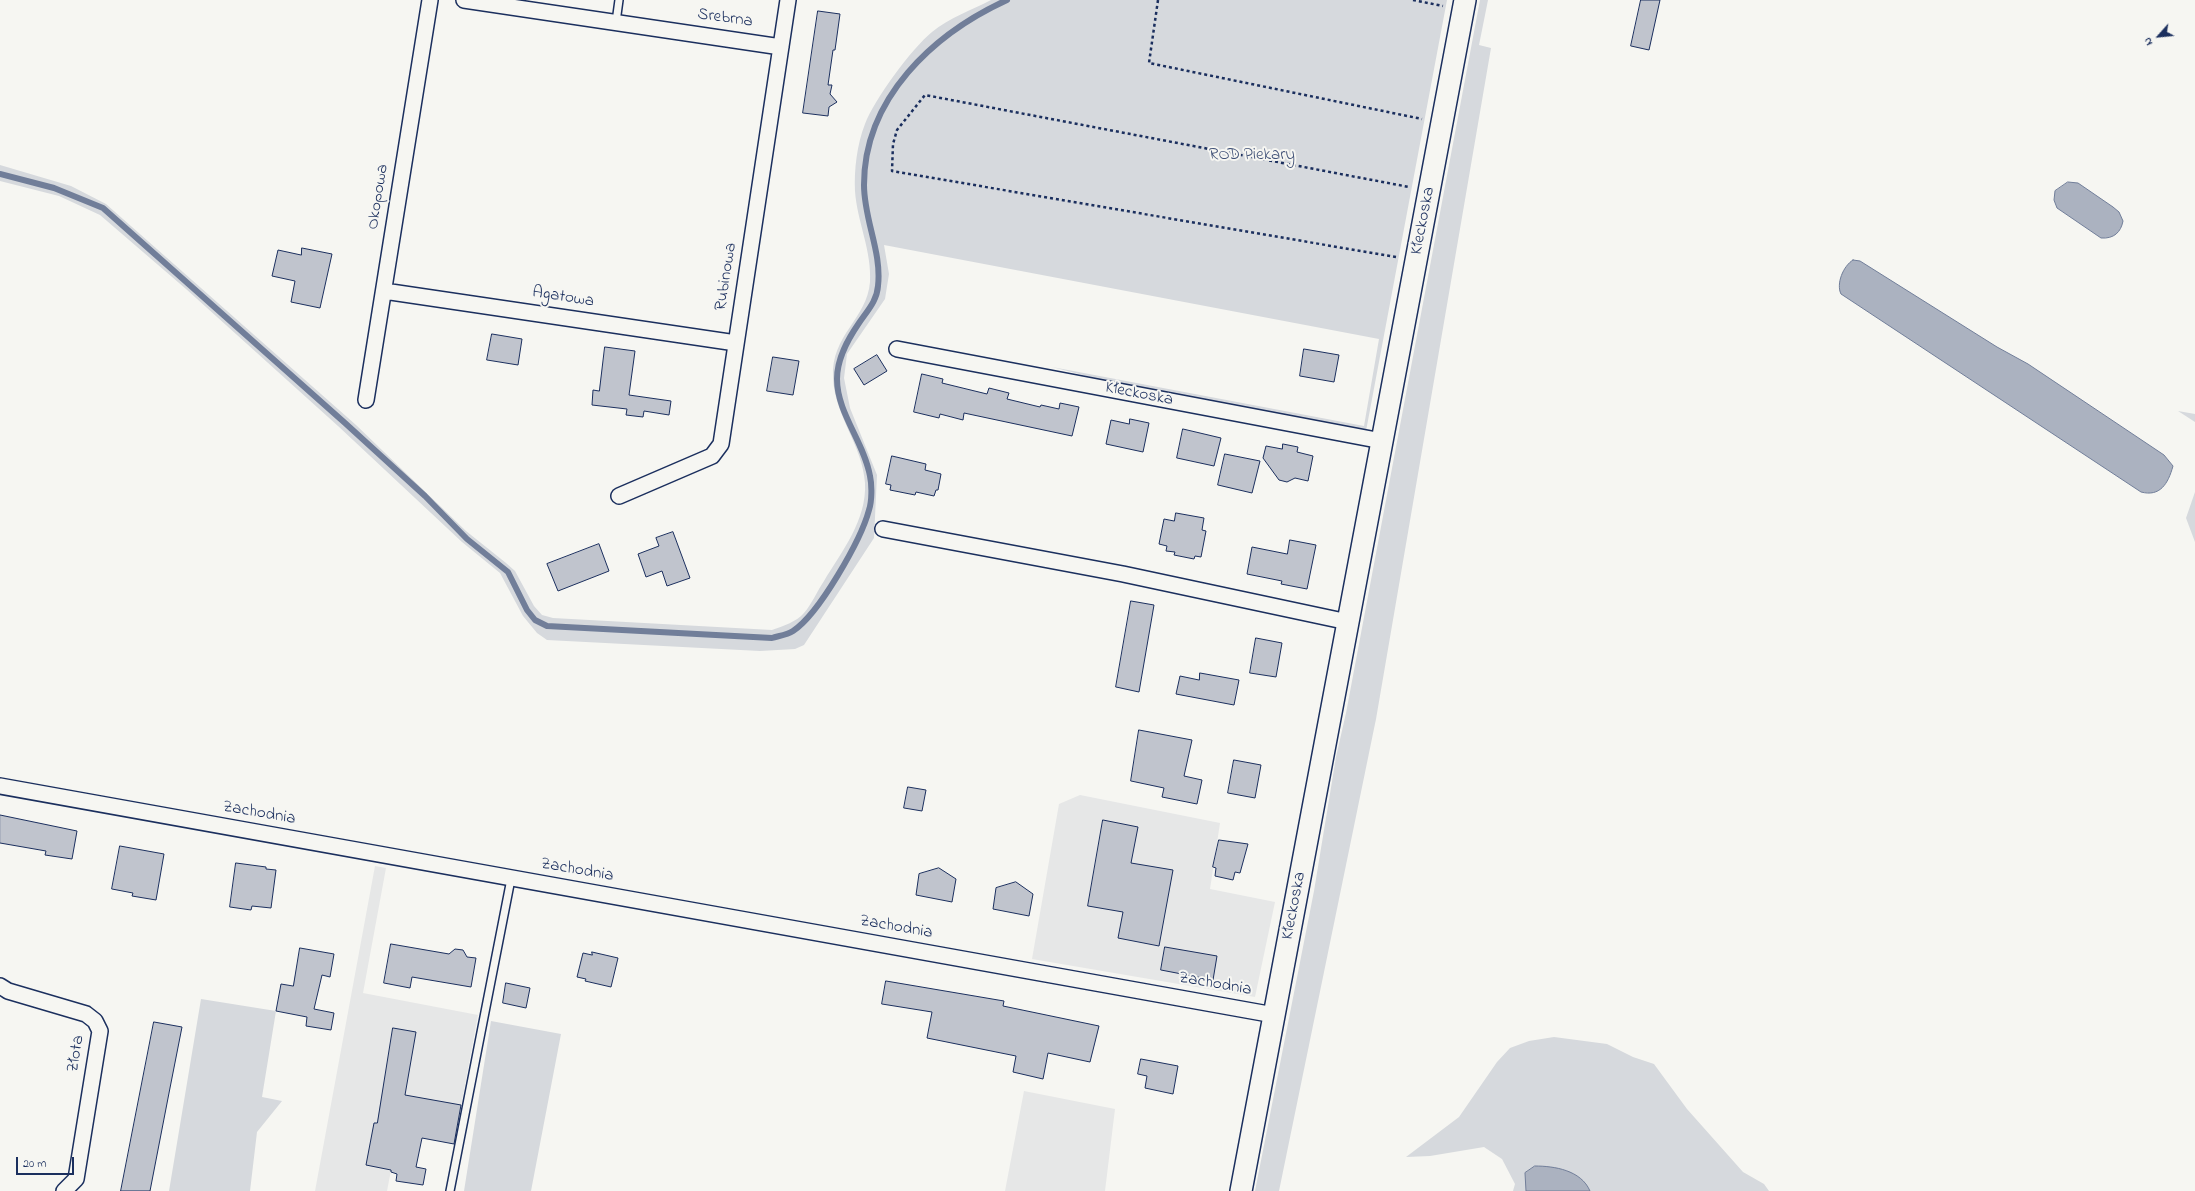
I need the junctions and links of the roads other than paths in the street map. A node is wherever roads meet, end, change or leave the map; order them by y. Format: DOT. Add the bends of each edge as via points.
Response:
graph roads {
  1 [pos="430,0"];
  2 [pos="464,0"];
  3 [pos="619,0"];
  4 [pos="788,0"];
  5 [pos="1464,5"];
  6 [pos="616,22"];
  7 [pos="781,47"];
  8 [pos="384,291"];
  9 [pos="736,344"];
  10 [pos="897,349"];
  11 [pos="366,400"];
  12 [pos="1382,441"];
  13 [pos="620,496"];
  14 [pos="883,529"];
  15 [pos="1348,622"];
  16 [pos="0,786"];
  17 [pos="511,879"];
  18 [pos="0,986"];
  19 [pos="1274,1015"];
  20 [pos="64,1191"];
  21 [pos="450,1191"];
  22 [pos="1241,1191"];
  1 -- 8 [label="street, Okopowa"];
  2 -- 6 [label="street, Srebrna"];
  3 -- 6 [label="lane"];
  4 -- 7 [label="street, Rubinowa"];
  5 -- 12 [label="main road, Kłeckoska"];
  6 -- 7 [label="street, Srebrna"];
  7 -- 9 [label="street, Rubinowa"];
  8 -- 9 [label="street, Agatowa"];
  8 -- 11 [label="street, Okopowa"];
  9 -- 13 [label="street, Rubinowa" via="721,444 712,456"];
  10 -- 12 [label="street, Kłeckoska"];
  12 -- 15 [label="main road, Kłeckoska"];
  14 -- 15 [label="street" via="1123,574"];
  15 -- 19 [label="main road, Kłeckoska"];
  16 -- 17 [label="street, Zachodnia"];
  17 -- 19 [label="street, Zachodnia"];
  17 -- 21 [label="lane"];
  18 -- 20 [label="street, Złota" via="8,991 86,1014 95,1021 100,1031 76,1179"];
  19 -- 22 [label="main road, Kłeckoska"];
}
